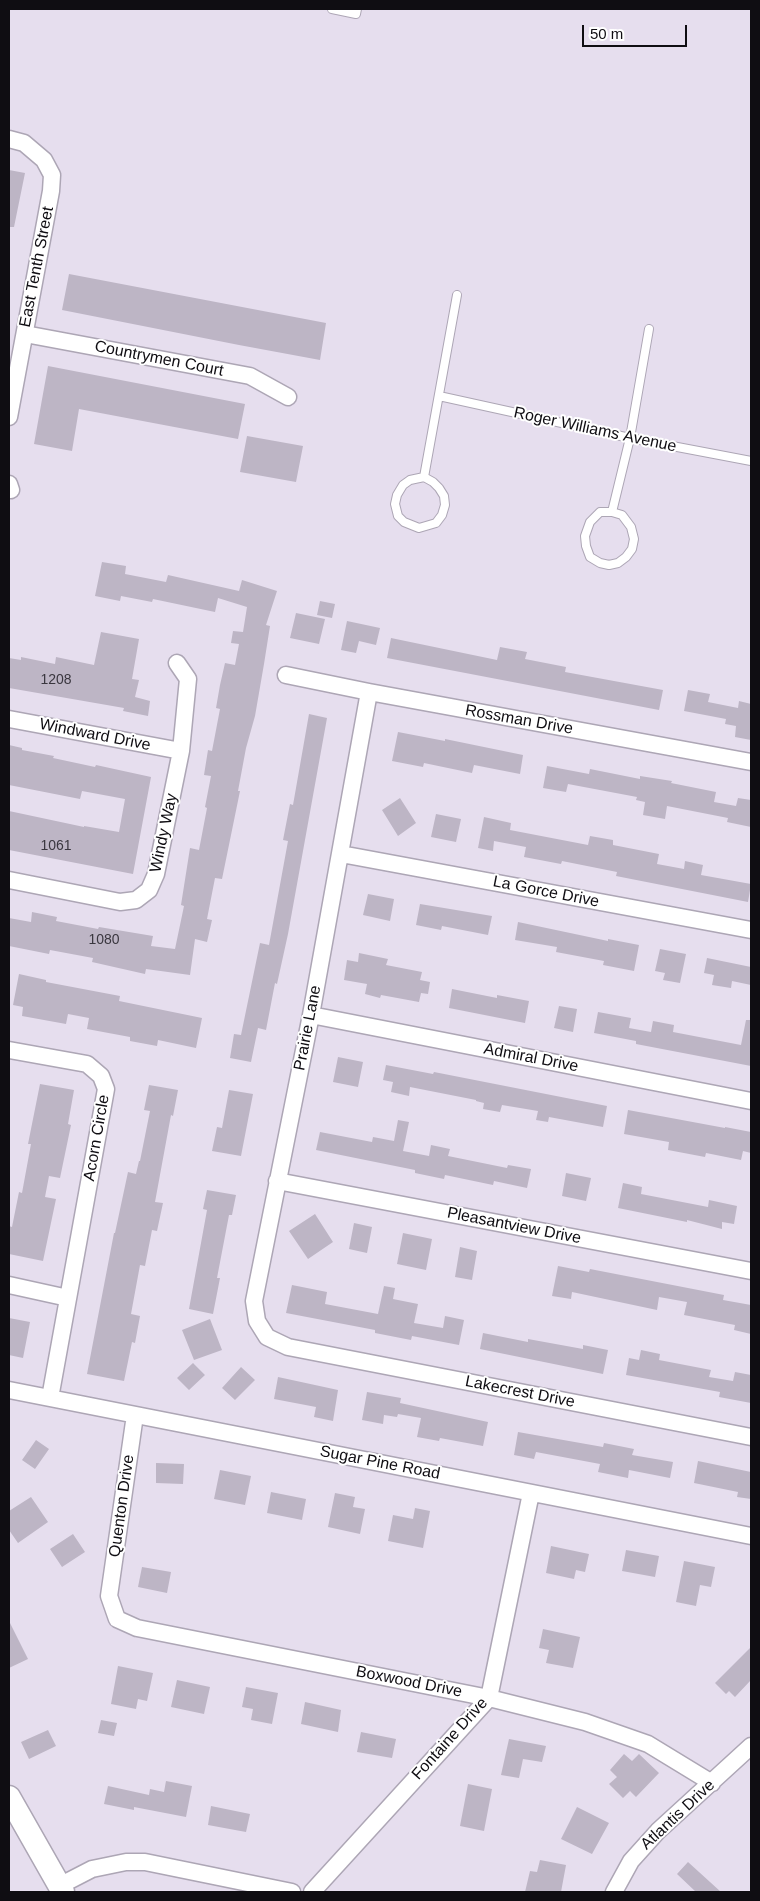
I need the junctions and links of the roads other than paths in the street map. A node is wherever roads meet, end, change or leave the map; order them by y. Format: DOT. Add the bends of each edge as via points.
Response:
graph roads {
  1 [pos="332,9"];
  2 [pos="357,9"];
  3 [pos="9,139"];
  4 [pos="457,295"];
  5 [pos="649,329"];
  6 [pos="25,334"];
  7 [pos="439,396"];
  8 [pos="288,397"];
  9 [pos="9,417"];
  10 [pos="630,438"];
  11 [pos="751,461"];
  12 [pos="424,477"];
  13 [pos="612,512"];
  14 [pos="177,663"];
  15 [pos="286,675"];
  16 [pos="370,692"];
  17 [pos="9,718"];
  18 [pos="181,751"];
  19 [pos="751,762"];
  20 [pos="341,854"];
  21 [pos="9,880"];
  22 [pos="751,930"];
  23 [pos="311,1015"];
  24 [pos="9,1050"];
  25 [pos="751,1101"];
  26 [pos="277,1181"];
  27 [pos="751,1270"];
  28 [pos="9,1286"];
  29 [pos="68,1298"];
  30 [pos="288,1347"];
  31 [pos="9,1390"];
  32 [pos="50,1398"];
  33 [pos="135,1415"];
  34 [pos="751,1437"];
  35 [pos="531,1493"];
  36 [pos="751,1536"];
  37 [pos="109,1596"];
  38 [pos="490,1698"];
  39 [pos="751,1746"];
  40 [pos="712,1783"];
  41 [pos="9,1797"];
  42 [pos="61,1889"];
  43 [pos="292,1892"];
  44 [pos="312,1892"];
  45 [pos="614,1892"];
  1 -- 2 [label="lane" via="356,14"];
  3 -- 6 [label="street, East Tenth Street" via="24,143 44,160 52,175"];
  4 -- 7 [label="lane"];
  5 -- 10 [label="lane"];
  6 -- 8 [label="street, Countrymen Court" via="250,376"];
  6 -- 9 [label="street, East Tenth Street"];
  7 -- 10 [label="lane, Roger Williams Avenue"];
  7 -- 12 [label="lane"];
  10 -- 11 [label="lane, Roger Williams Avenue"];
  10 -- 13 [label="lane"];
  12 -- 12 [label="lane" via="403,485 395,504 398,516 419,528 436,523 445,505 439,488"];
  13 -- 13 [label="lane" via="600,512 590,522 585,536 590,557 609,565 626,557 634,539 631,527 622,516"];
  14 -- 18 [label="street, Windy Way" via="188,679"];
  15 -- 16 [label="street, Rossman Drive"];
  16 -- 19 [label="street, Rossman Drive"];
  16 -- 20 [label="street, Prairie Lane"];
  17 -- 18 [label="street, Windward Drive"];
  18 -- 21 [label="street, Windy Way" via="156,874 149,890 136,900 120,902"];
  20 -- 22 [label="street, La Gorce Drive"];
  20 -- 23 [label="street, Prairie Lane"];
  23 -- 25 [label="street, Admiral Drive"];
  23 -- 26 [label="street, Prairie Lane"];
  24 -- 29 [label="street, Acorn Circle" via="88,1064 102,1076 106,1089"];
  26 -- 27 [label="street, Pleasantview Drive"];
  26 -- 30 [label="street, Prairie Lane" via="254,1301 257,1321 267,1337"];
  28 -- 29 [label="street"];
  29 -- 32 [label="street, Acorn Circle"];
  30 -- 34 [label="street, Lakecrest Drive"];
  31 -- 32 [label="street, Sugar Pine Road"];
  32 -- 33 [label="street, Sugar Pine Road"];
  33 -- 35 [label="street, Sugar Pine Road"];
  33 -- 37 [label="street, Quenton Drive"];
  35 -- 36 [label="street, Sugar Pine Road"];
  35 -- 38 [label="street, Fontaine Drive"];
  37 -- 38 [label="street, Boxwood Drive" via="117,1619 137,1628"];
  38 -- 40 [label="street, Boxwood Drive" via="585,1722 648,1744"];
  38 -- 44 [label="street, Fontaine Drive"];
  39 -- 40 [label="street, Atlantis Drive"];
  40 -- 45 [label="street, Atlantis Drive" via="658,1831 631,1861"];
  41 -- 42 [label="street"];
  42 -- 43 [label="street" via="92,1869 118,1863 145,1862"];
}
